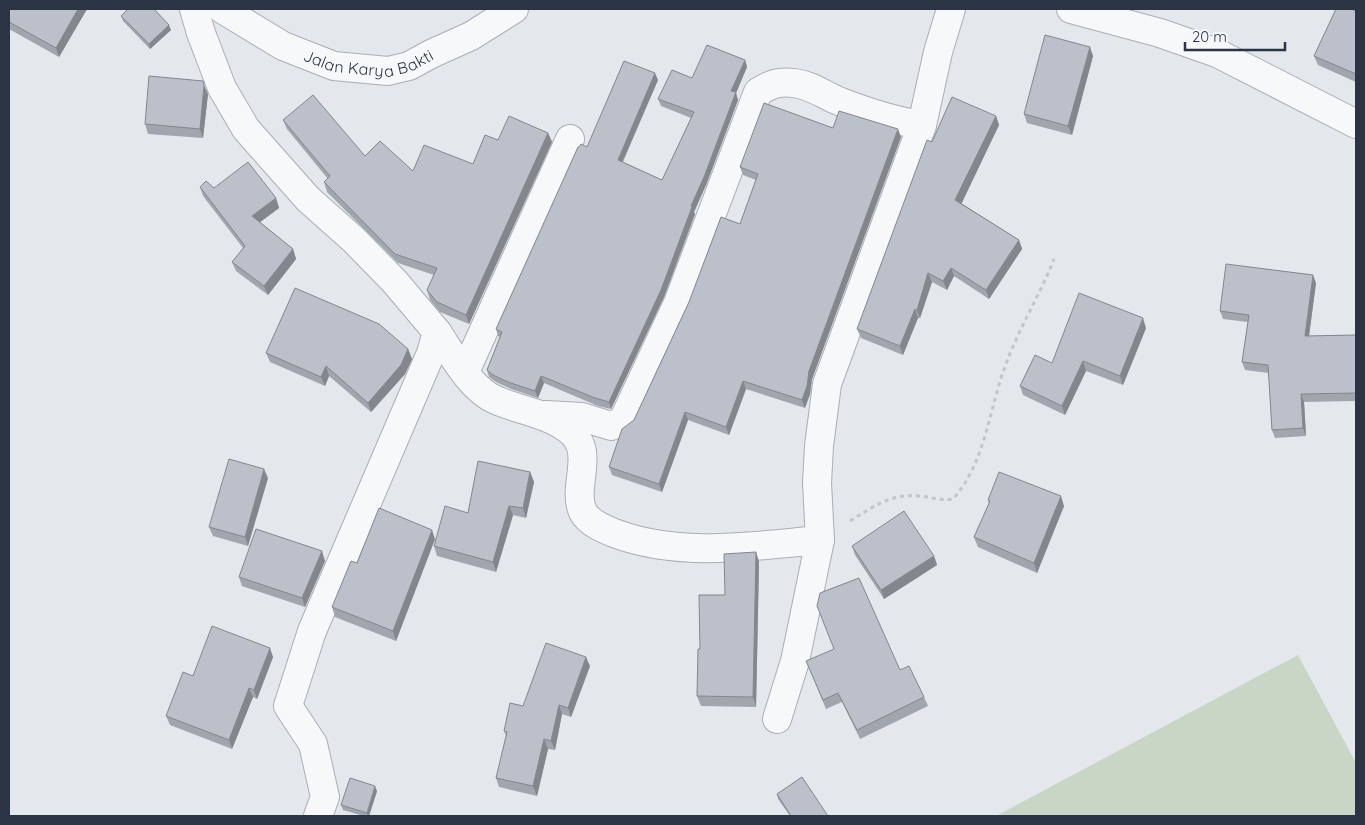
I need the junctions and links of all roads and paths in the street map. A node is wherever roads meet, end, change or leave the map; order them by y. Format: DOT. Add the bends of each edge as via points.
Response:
graph roads {
  1 [pos="194,9"];
  2 [pos="222,9"];
  3 [pos="514,9"];
  4 [pos="951,9"];
  5 [pos="1071,9"];
  6 [pos="1356,124"];
  7 [pos="922,125"];
  8 [pos="570,139"];
  9 [pos="1054,259"];
  10 [pos="438,332"];
  11 [pos="465,372"];
  12 [pos="546,415"];
  13 [pos="820,540"];
  14 [pos="777,719"];
  15 [pos="318,816"];
  1 -- 10 [label="street" via="222,88 246,129 308,199 395,282"];
  2 -- 3 [label="street, Jalan Karya Bakti" via="283,46 334,66 388,71 409,66 471,36"];
  4 -- 7 [label="street"];
  5 -- 6 [label="street" via="1160,33 1217,54"];
  7 -- 12 [label="street" via="894,120 794,83 771,84 758,92 678,303 624,421 611,426 582,418"];
  7 -- 13 [label="street" via="827,384 817,483"];
  8 -- 11 [label="street"];
  9 -- 13 [label="path" via="1005,365 990,421 964,487 954,499 942,501 898,496 883,501"];
  10 -- 11 [label="street"];
  10 -- 15 [label="street" via="432,354 312,632 288,706 313,744 325,797"];
  11 -- 12 [label="street" via="480,389 496,400"];
  12 -- 13 [label="street" via="571,431 581,446 584,462 579,493 584,513 598,526 632,540 677,548 722,548"];
  13 -- 14 [label="street" via="795,661"];
}
